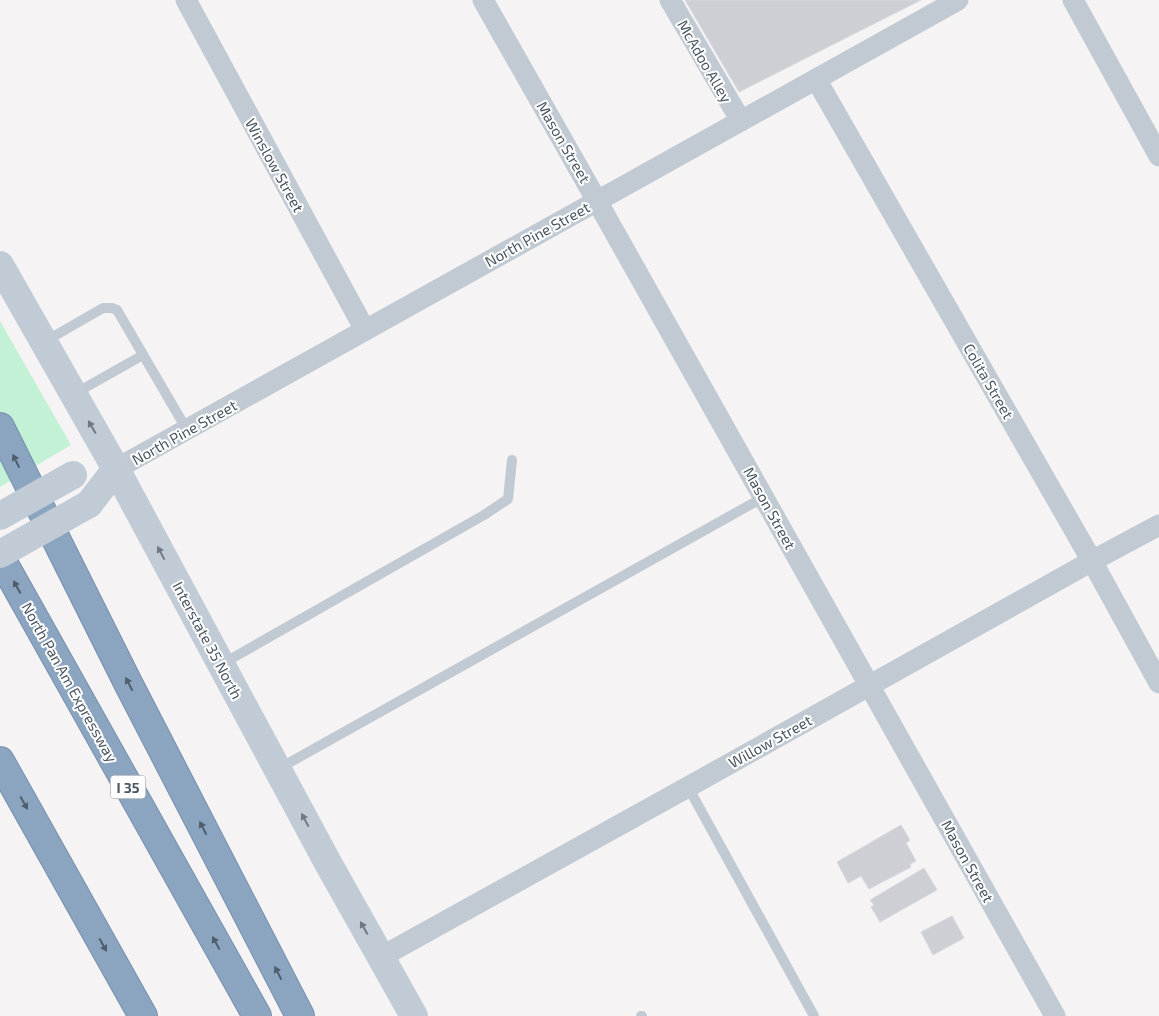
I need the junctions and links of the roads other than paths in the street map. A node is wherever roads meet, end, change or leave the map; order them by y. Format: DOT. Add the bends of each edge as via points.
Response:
graph roads {
  1 [pos="186,0"];
  2 [pos="483,0"];
  3 [pos="670,0"];
  4 [pos="958,0"];
  5 [pos="1073,0"];
  6 [pos="816,79"];
  7 [pos="740,121"];
  8 [pos="1159,156"];
  9 [pos="597,201"];
  10 [pos="0,265"];
  11 [pos="365,330"];
  12 [pos="43,342"];
  13 [pos="143,355"];
  14 [pos="73,394"];
  15 [pos="0,427"];
  16 [pos="187,430"];
  17 [pos="512,460"];
  18 [pos="116,469"];
  19 [pos="764,497"];
  20 [pos="0,516"];
  21 [pos="1159,525"];
  22 [pos="0,556"];
  23 [pos="1092,561"];
  24 [pos="221,664"];
  25 [pos="1159,683"];
  26 [pos="870,685"];
  27 [pos="0,761"];
  28 [pos="277,769"];
  29 [pos="688,787"];
  30 [pos="381,957"];
  31 [pos="143,1016"];
  32 [pos="257,1016"];
  33 [pos="300,1016"];
  34 [pos="414,1016"];
  35 [pos="814,1016"];
  36 [pos="1056,1016"];
  1 -- 11 [label="street, Winslow Street"];
  2 -- 9 [label="street, Mason Street"];
  3 -- 7 [label="street, McAdoo Alley"];
  4 -- 6 [label="street, North Pine Street"];
  5 -- 8 [label="street"];
  6 -- 7 [label="street, North Pine Street"];
  6 -- 23 [label="street, Colita Street"];
  7 -- 9 [label="street, North Pine Street"];
  9 -- 11 [label="street, North Pine Street"];
  9 -- 19 [label="street, Mason Street"];
  10 -- 12 [label="main road, Interstate 35 North"];
  11 -- 16 [label="street, North Pine Street"];
  12 -- 13 [label="lane" via="103,308 112,308 117,310"];
  12 -- 14 [label="main road, Interstate 35 North"];
  13 -- 14 [label="lane"];
  13 -- 16 [label="lane"];
  18 -- 14 [label="main road, Interstate 35 North, one-way"];
  33 -- 15 [label="highway, one-way"];
  16 -- 18 [label="street, North Pine Street"];
  17 -- 24 [label="lane" via="508,500"];
  18 -- 20 [label="main road, North Pine Street, bridge" via="73,475"];
  18 -- 22 [label="main road, North Pine Street, bridge" via="89,504"];
  24 -- 18 [label="main road, Interstate 35 North, one-way"];
  19 -- 26 [label="street, Mason Street"];
  19 -- 28 [label="lane"];
  21 -- 23 [label="street, Willow Street"];
  32 -- 22 [label="highway, North Pan Am Expressway / I 35, one-way"];
  23 -- 25 [label="street, Colita Street"];
  23 -- 26 [label="street, Willow Street"];
  24 -- 28 [label="main road, Interstate 35 North"];
  26 -- 29 [label="street, Willow Street"];
  26 -- 36 [label="street, Mason Street"];
  27 -- 31 [label="highway, one-way"];
  30 -- 28 [label="main road, Interstate 35 North, one-way"];
  29 -- 30 [label="street, Willow Street"];
  29 -- 35 [label="lane"];
  30 -- 34 [label="main road, Interstate 35 North"];
}
